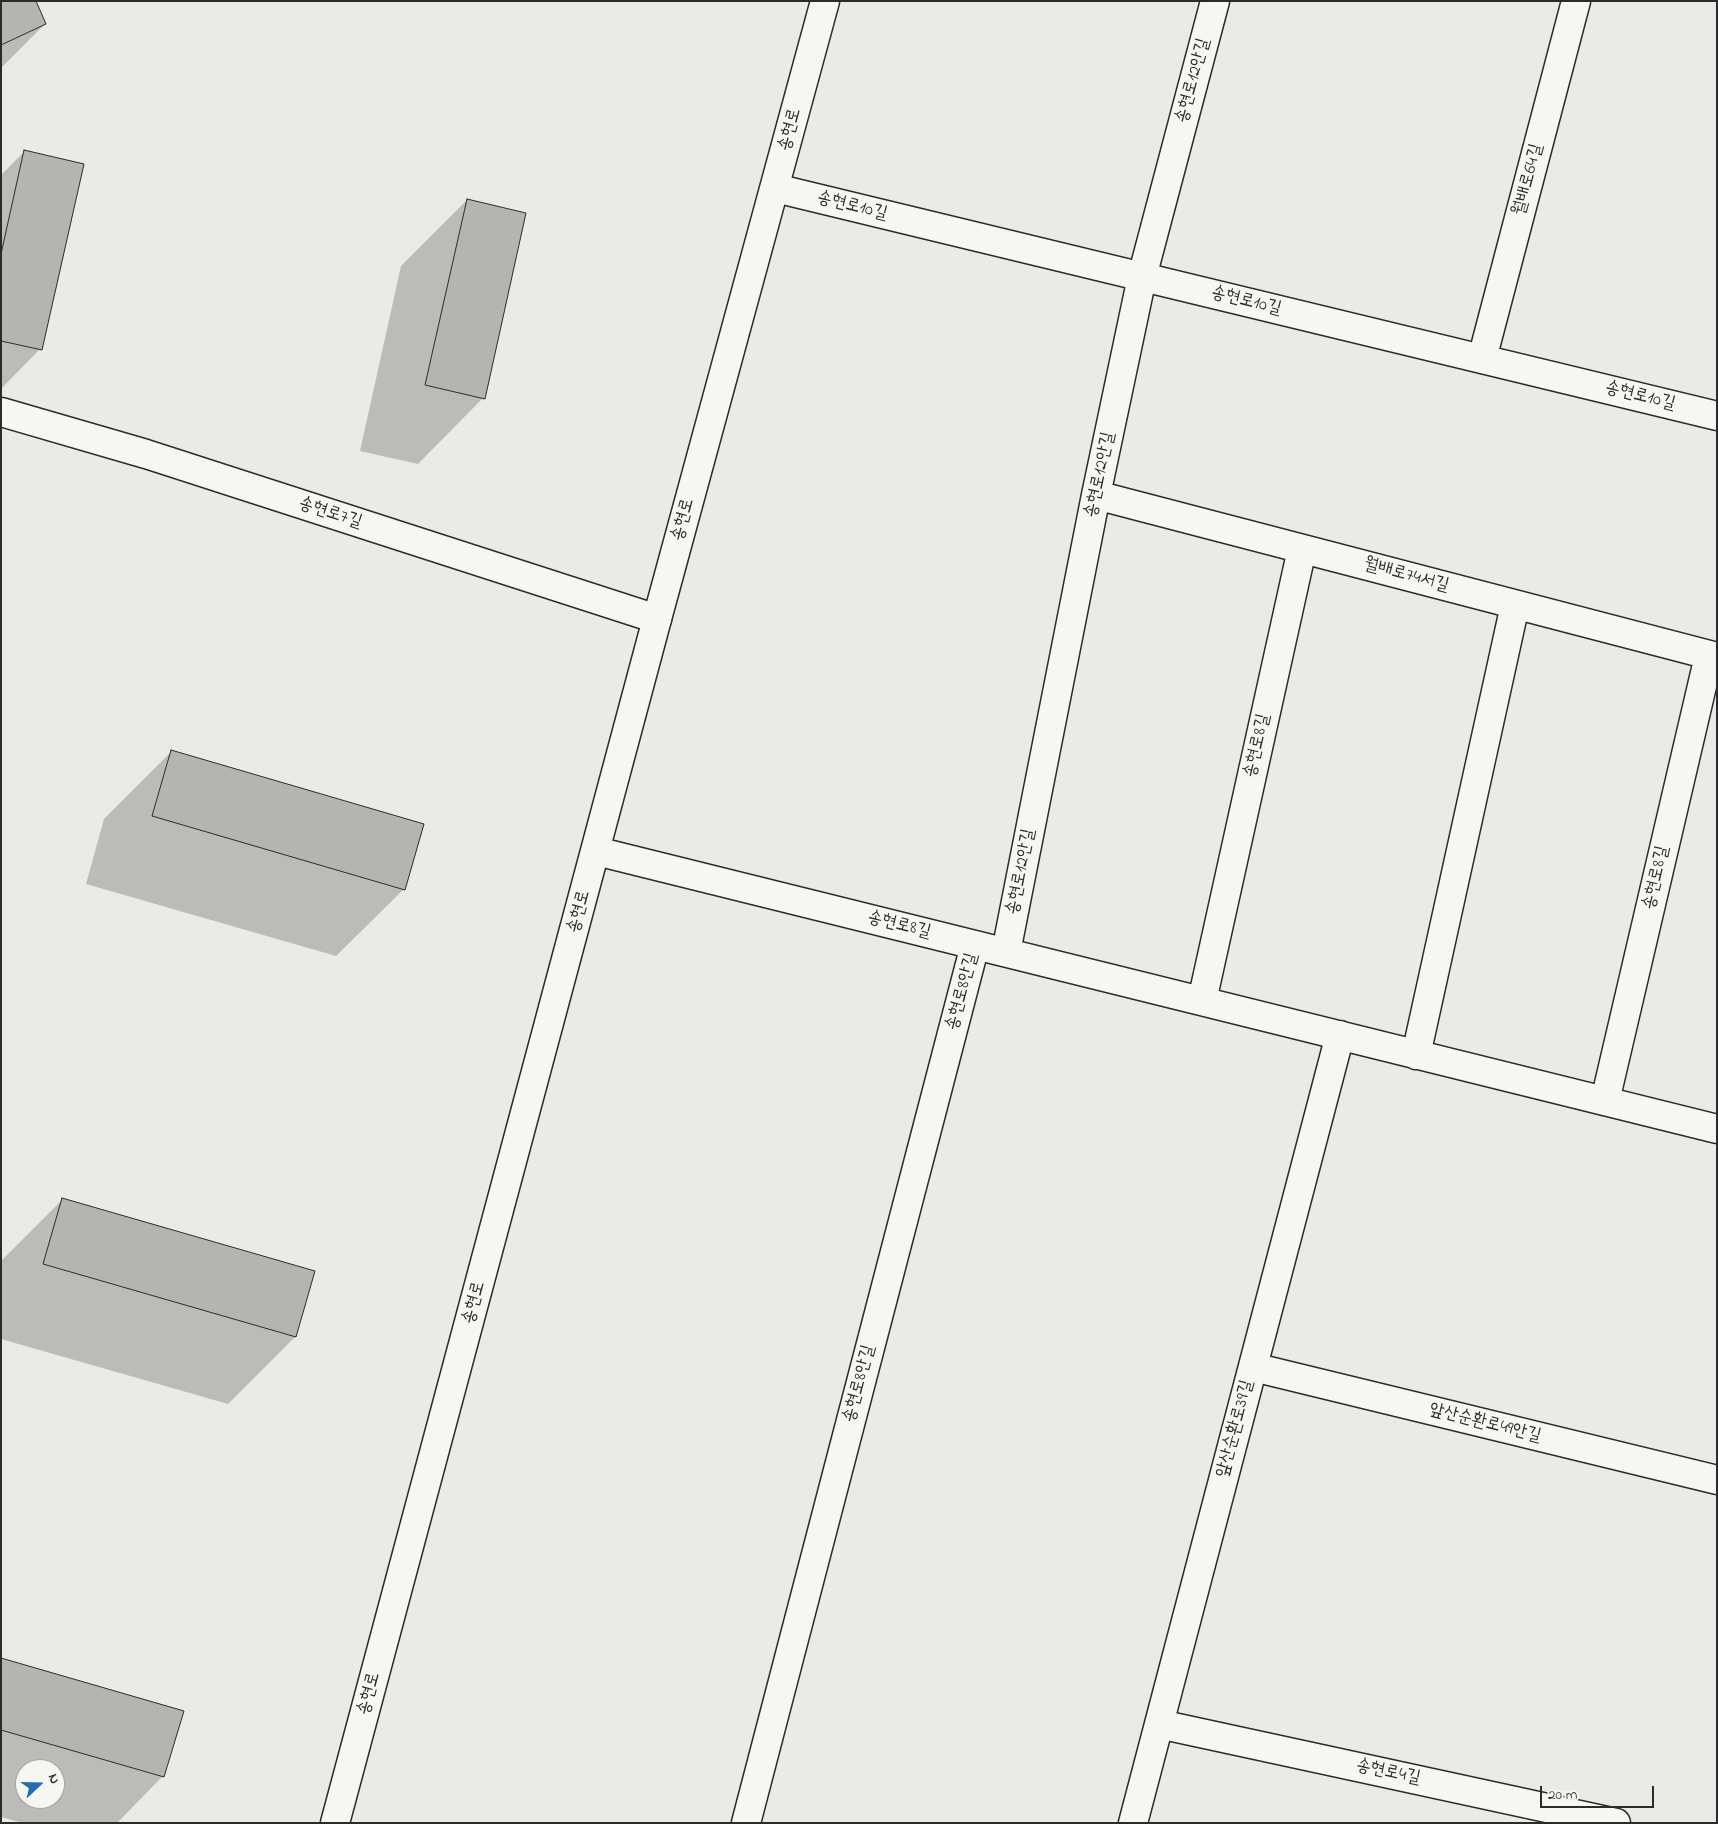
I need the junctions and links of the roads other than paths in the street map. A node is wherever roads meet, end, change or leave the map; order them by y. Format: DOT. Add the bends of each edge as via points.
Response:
graph roads {
  1 [pos="825,1"];
  2 [pos="1215,1"];
  3 [pos="1576,1"];
  4 [pos="775,188"];
  5 [pos="1142,277"];
  6 [pos="1482,359"];
  7 [pos="1,412"];
  8 [pos="1717,416"];
  9 [pos="1096,495"];
  10 [pos="1302,549"];
  11 [pos="1515,605"];
  12 [pos="656,619"];
  13 [pos="1713,656"];
  14 [pos="596,851"];
  15 [pos="975,945"];
  16 [pos="1006,952"];
  17 [pos="1202,1001"];
  18 [pos="1340,1035"];
  19 [pos="1416,1055"];
  20 [pos="1605,1101"];
  21 [pos="1717,1129"];
  22 [pos="1253,1367"];
  23 [pos="1717,1480"];
  24 [pos="1159,1724"];
  25 [pos="335,1823"];
  26 [pos="746,1823"];
  27 [pos="1133,1823"];
  28 [pos="1616,1823"];
  1 -- 4 [label="street, 송현로"];
  2 -- 5 [label="street, 송현로12안길"];
  3 -- 6 [label="street, 월배로64길"];
  4 -- 5 [label="street, 송현로10길"];
  4 -- 12 [label="street, 송현로"];
  5 -- 6 [label="street, 송현로10길"];
  5 -- 9 [label="street, 송현로12안길"];
  6 -- 8 [label="street, 송현로10길"];
  7 -- 12 [label="street, 송현로7길" via="146,454"];
  9 -- 10 [label="street, 월배로74서길"];
  9 -- 16 [label="street, 송현로12안길"];
  10 -- 11 [label="street, 월배로74서길"];
  10 -- 17 [label="street, 송현로8길"];
  11 -- 13 [label="street, 월배로74서길"];
  11 -- 19 [label="street"];
  12 -- 14 [label="street, 송현로"];
  13 -- 20 [label="street, 송현로8길"];
  14 -- 15 [label="street, 송현로8길"];
  14 -- 25 [label="street, 송현로"];
  15 -- 16 [label="street, 송현로8길"];
  15 -- 26 [label="street, 송현로8안길"];
  16 -- 17 [label="street, 송현로8길"];
  17 -- 18 [label="street, 송현로8길"];
  18 -- 19 [label="street, 송현로8길"];
  18 -- 22 [label="street, 앞산순환로39길"];
  19 -- 20 [label="street, 송현로8길"];
  20 -- 21 [label="street, 송현로8길"];
  22 -- 23 [label="street, 앞산순환로49안길"];
  22 -- 24 [label="street, 앞산순환로39길"];
  24 -- 27 [label="street, 앞산순환로39길"];
  24 -- 28 [label="street, 송현로4길"];
}
